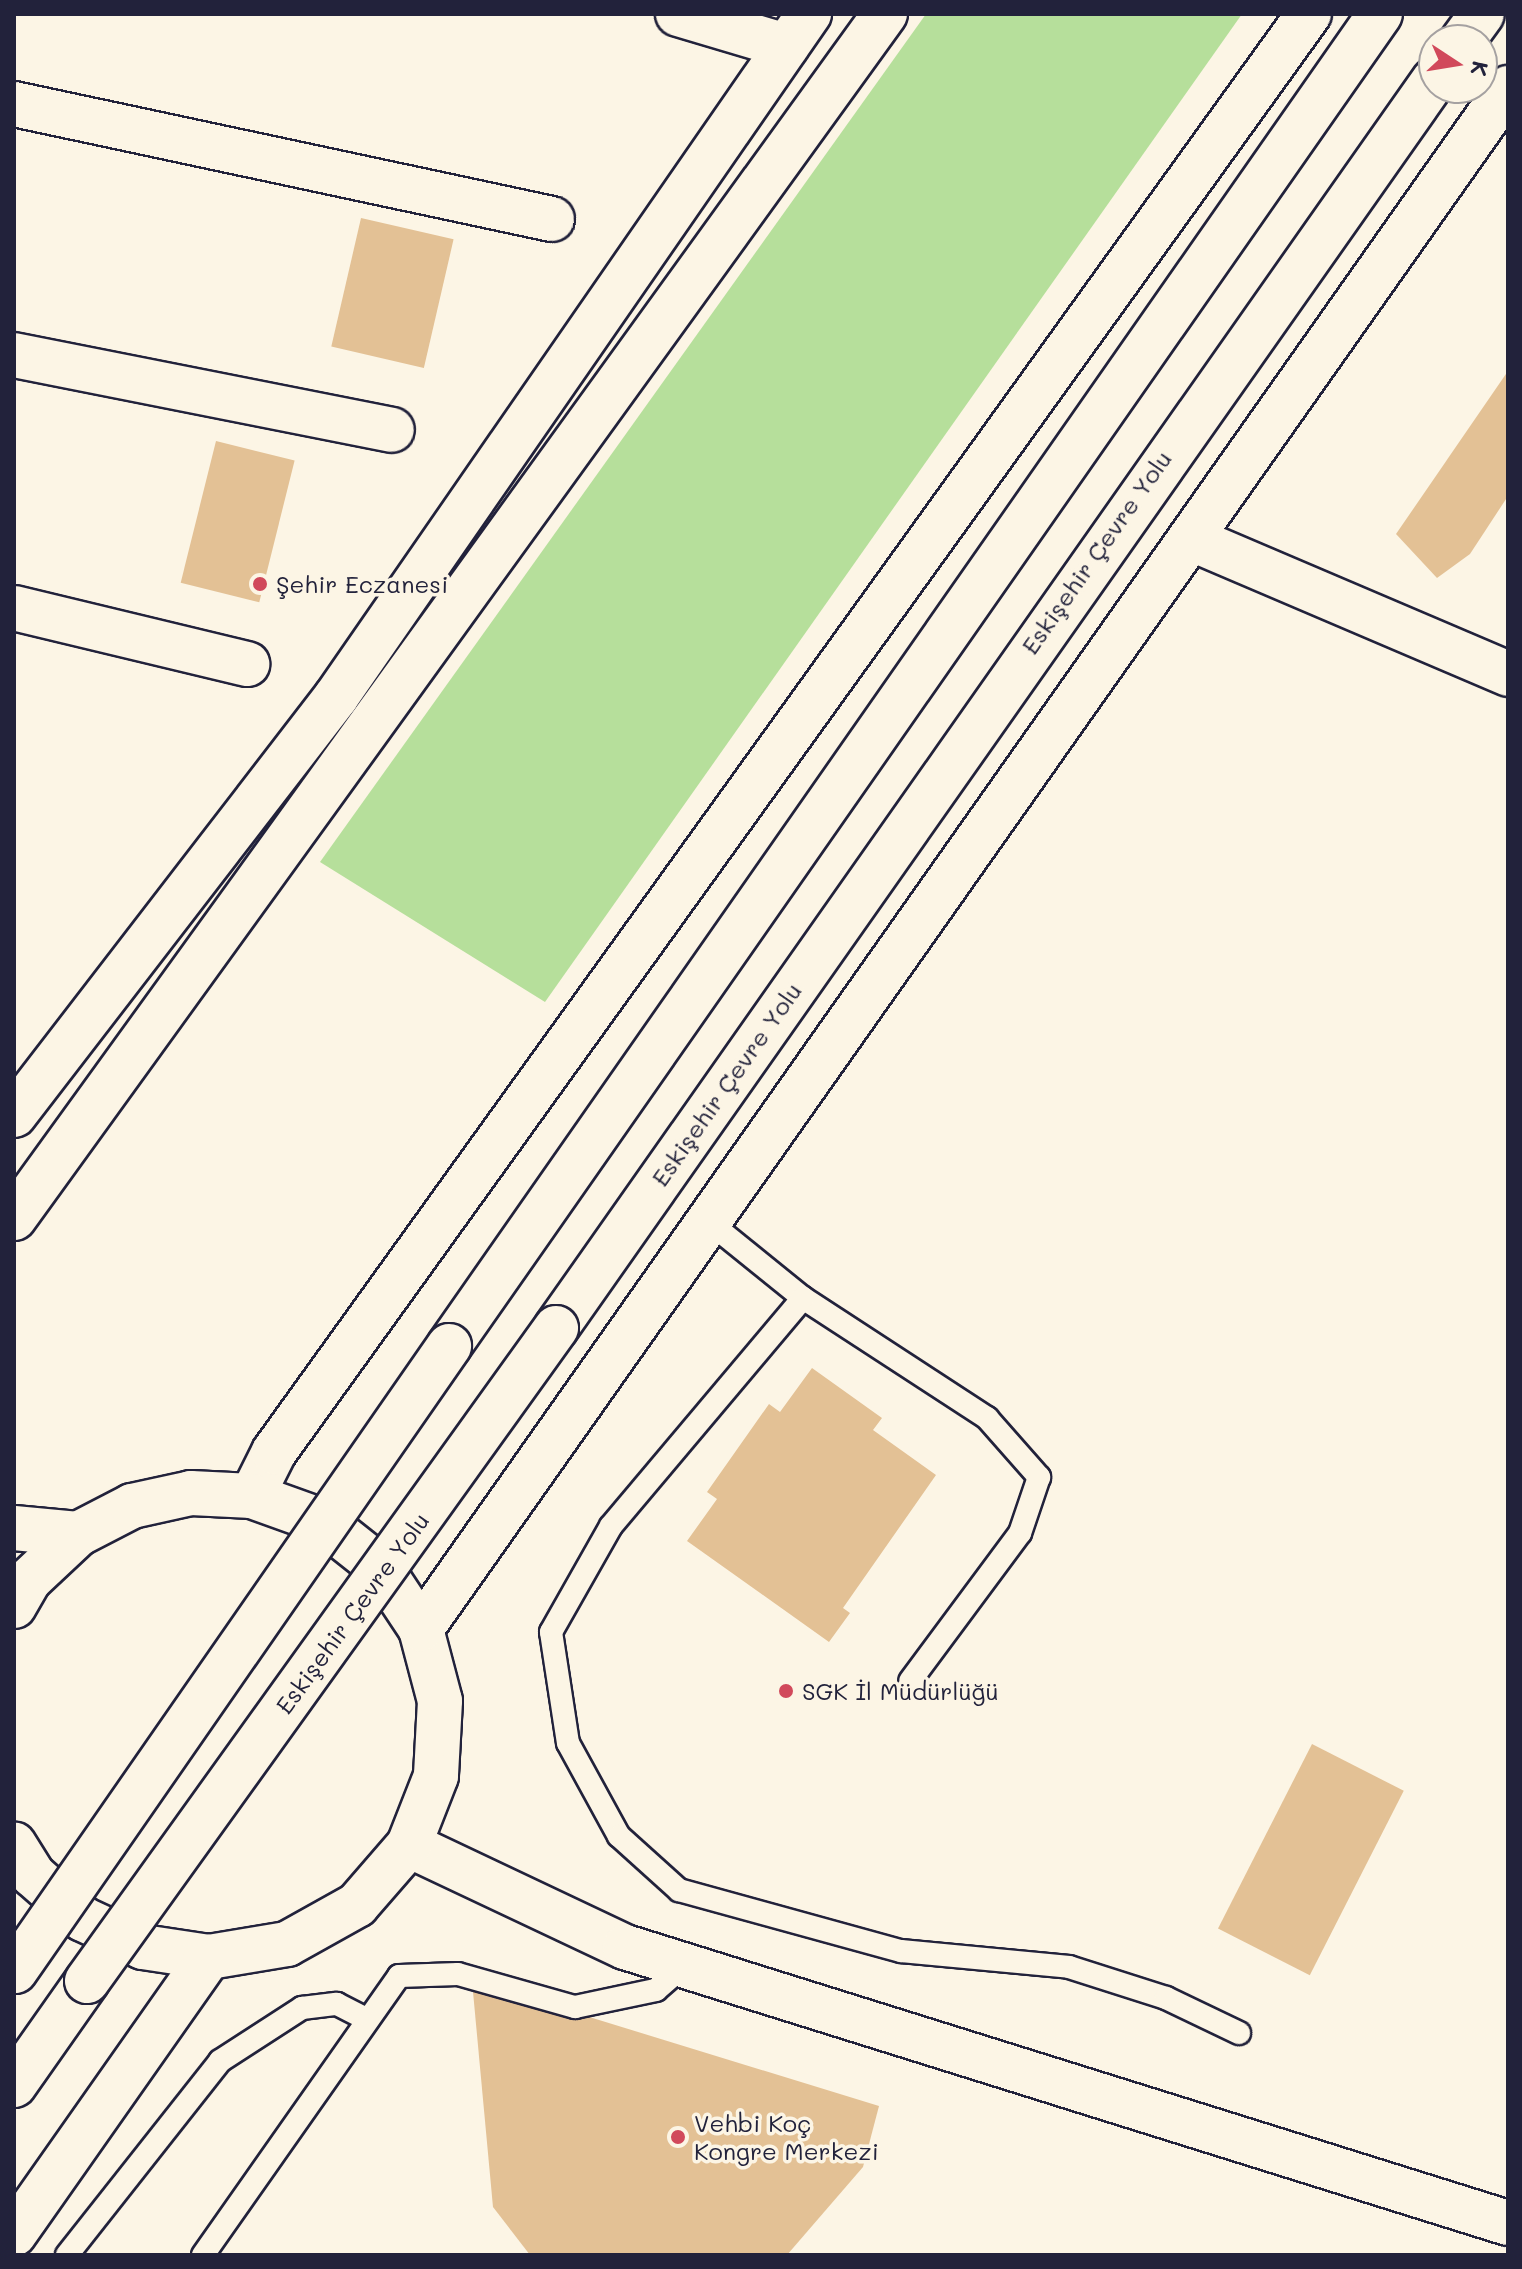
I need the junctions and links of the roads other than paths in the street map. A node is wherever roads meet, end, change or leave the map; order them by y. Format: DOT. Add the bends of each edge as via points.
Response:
graph roads {
  1 [pos="678,14"];
  2 [pos="885,14"];
  3 [pos="1309,14"];
  4 [pos="1380,14"];
  5 [pos="798,30"];
  6 [pos="1508,88"];
  7 [pos="1418,103"];
  8 [pos="14,104"];
  9 [pos="552,219"];
  10 [pos="14,355"];
  11 [pos="392,430"];
  12 [pos="1192,539"];
  13 [pos="14,608"];
  14 [pos="247,664"];
  15 [pos="1508,674"];
  16 [pos="14,1115"];
  17 [pos="14,1218"];
  18 [pos="709,1222"];
  19 [pos="803,1298"];
  20 [pos="252,1496"];
  21 [pos="14,1528"];
  22 [pos="78,1534"];
  23 [pos="14,1606"];
  24 [pos="421,1629"];
  25 [pos="910,1681"];
  26 [pos="14,1845"];
  27 [pos="409,1845"];
  28 [pos="209,1957"];
  29 [pos="685,1965"];
  30 [pos="15,1972"];
  31 [pos="367,2019"];
  32 [pos="1239,2033"];
  33 [pos="14,2085"];
  34 [pos="1508,2223"];
  35 [pos="14,2234"];
  36 [pos="67,2255"];
  37 [pos="203,2255"];
  1 -- 5 [label="main road"];
  2 -- 17 [label="main road"];
  3 -- 20 [label="main road" via="274,1452"];
  4 -- 30 [label="main road, bridge"];
  5 -- 16 [label="main road" via="336,697"];
  6 -- 12 [label="main road"];
  7 -- 33 [label="main road, Eskişehir Çevre Yolu, bridge" via="556,1328"];
  8 -- 9 [label="main road"];
  10 -- 11 [label="main road"];
  12 -- 15 [label="main road"];
  12 -- 18 [label="main road"];
  13 -- 14 [label="main road"];
  18 -- 19 [label="lane"];
  18 -- 24 [label="main road"];
  19 -- 25 [label="lane" via="987,1418 1039,1477 1020,1533"];
  19 -- 32 [label="lane" via="611,1526 551,1632 568,1743 619,1836 679,1890 901,1951 1069,1967 1166,1998"];
  20 -- 22 [label="main road" via="191,1493 132,1506"];
  20 -- 24 [label="main road" via="322,1521 369,1558"];
  21 -- 22 [label="main road"];
  22 -- 23 [label="main road" via="29,1580"];
  24 -- 27 [label="main road" via="440,1716 436,1776"];
  26 -- 28 [label="main road" via="33,1875 83,1919 143,1947"];
  27 -- 28 [label="main road" via="357,1905 298,1938"];
  27 -- 29 [label="main road" via="625,1947"];
  28 -- 35 [label="main road"];
  29 -- 31 [label="lane" via="656,1990 575,2007 458,1974 399,1976"];
  29 -- 34 [label="main road"];
  31 -- 36 [label="lane" via="337,2004 302,2008 220,2061"];
  31 -- 37 [label="lane"];
}
